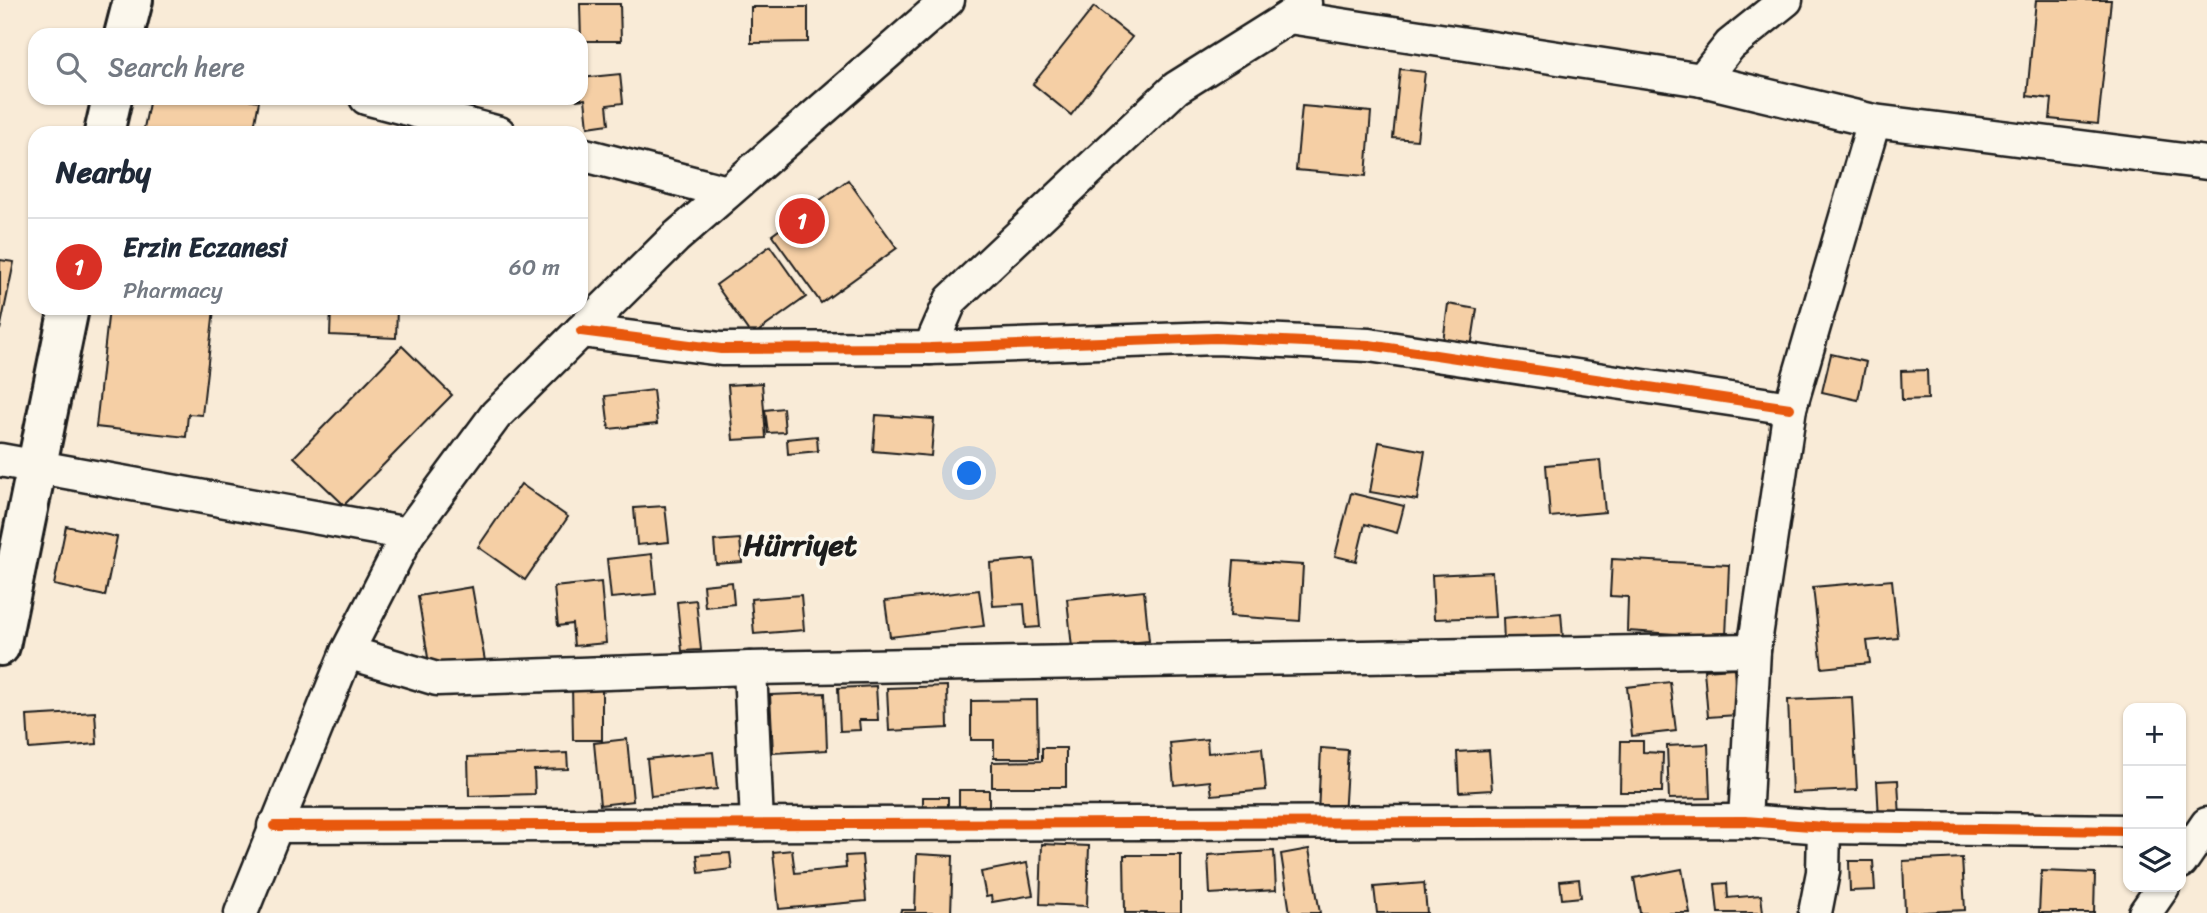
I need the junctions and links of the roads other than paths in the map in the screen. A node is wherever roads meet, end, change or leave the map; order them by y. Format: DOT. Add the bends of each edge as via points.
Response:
graph roads {
  1 [pos="132,0"];
  2 [pos="948,0"];
  3 [pos="1786,0"];
  4 [pos="1299,8"];
  5 [pos="126,28"];
  6 [pos="1702,80"];
  7 [pos="110,105"];
  8 [pos="393,105"];
  9 [pos="1874,121"];
  10 [pos="105,126"];
  11 [pos="472,126"];
  12 [pos="588,156"];
  13 [pos="2206,156"];
  14 [pos="727,192"];
  15 [pos="68,315"];
  16 [pos="581,331"];
  17 [pos="930,348"];
  18 [pos="1790,408"];
  19 [pos="0,460"];
  20 [pos="37,469"];
  21 [pos="408,534"];
  22 [pos="0,646"];
  23 [pos="1754,650"];
  24 [pos="347,652"];
  25 [pos="750,668"];
  26 [pos="1745,821"];
  27 [pos="757,824"];
  28 [pos="274,826"];
  29 [pos="1824,827"];
  30 [pos="2196,830"];
  31 [pos="2123,831"];
  32 [pos="2186,851"];
  33 [pos="2160,892"];
  34 [pos="241,913"];
  35 [pos="1815,913"];
  36 [pos="2145,913"];
  1 -- 5 [label="main road"];
  2 -- 14 [label="street"];
  3 -- 6 [label="street" via="1730,45"];
  4 -- 6 [label="street"];
  4 -- 17 [label="street" via="1176,88 951,300"];
  6 -- 9 [label="street"];
  7 -- 10 [label="main road"];
  8 -- 11 [label="street"];
  9 -- 13 [label="street"];
  9 -- 18 [label="street"];
  12 -- 14 [label="street"];
  14 -- 16 [label="street"];
  15 -- 20 [label="main road"];
  16 -- 17 [label="street" via="721,349"];
  16 -- 21 [label="street" via="496,415"];
  17 -- 18 [label="street" via="1216,338 1369,345"];
  18 -- 23 [label="street"];
  19 -- 20 [label="street"];
  20 -- 21 [label="street"];
  20 -- 22 [label="main road"];
  21 -- 24 [label="street"];
  23 -- 25 [label="street"];
  23 -- 26 [label="street"];
  24 -- 25 [label="street" via="437,679"];
  24 -- 28 [label="street"];
  25 -- 27 [label="street"];
  26 -- 27 [label="street"];
  26 -- 29 [label="street"];
  27 -- 28 [label="street"];
  28 -- 34 [label="street"];
  29 -- 31 [label="street"];
  29 -- 35 [label="street" via="1823,872"];
  30 -- 32 [label="street"];
  33 -- 36 [label="street"];
}
